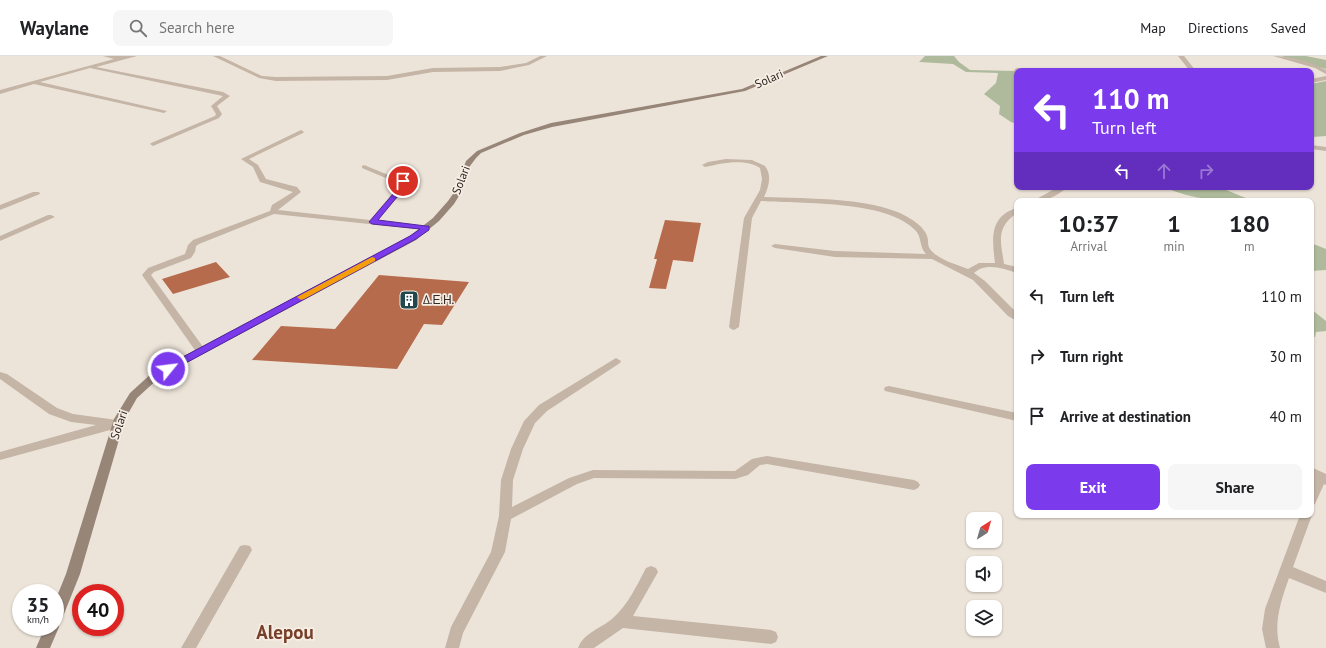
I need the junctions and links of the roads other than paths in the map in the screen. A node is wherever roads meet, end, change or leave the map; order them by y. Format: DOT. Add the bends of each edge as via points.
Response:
graph roads {
  1 [pos="106,56"];
  2 [pos="134,56"];
  3 [pos="216,56"];
  4 [pos="544,56"];
  5 [pos="825,56"];
  6 [pos="1181,56"];
  7 [pos="1276,56"];
  8 [pos="120,58"];
  9 [pos="90,67"];
  10 [pos="1191,68"];
  11 [pos="1326,72"];
  12 [pos="1326,78"];
  13 [pos="1314,80"];
  14 [pos="34,82"];
  15 [pos="0,92"];
  16 [pos="164,111"];
  17 [pos="301,132"];
  18 [pos="153,144"];
  19 [pos="1314,147"];
  20 [pos="1326,149"];
  21 [pos="705,165"];
  22 [pos="364,166"];
  23 [pos="1058,190"];
  24 [pos="36,194"];
  25 [pos="1043,198"];
  26 [pos="760,199"];
  27 [pos="0,208"];
  28 [pos="273,212"];
  29 [pos="1014,212"];
  30 [pos="51,217"];
  31 [pos="372,222"];
  32 [pos="426,228"];
  33 [pos="0,239"];
  34 [pos="775,246"];
  35 [pos="934,257"];
  36 [pos="1000,266"];
  37 [pos="1014,269"];
  38 [pos="969,273"];
  39 [pos="1014,315"];
  40 [pos="734,327"];
  41 [pos="201,351"];
  42 [pos="616,362"];
  43 [pos="0,375"];
  44 [pos="889,389"];
  45 [pos="1014,416"];
  46 [pos="117,424"];
  47 [pos="0,456"];
  48 [pos="1319,476"];
  49 [pos="914,486"];
  50 [pos="1314,492"];
  51 [pos="505,516"];
  52 [pos="1305,518"];
  53 [pos="245,550"];
  54 [pos="1284,570"];
  55 [pos="651,572"];
  56 [pos="1326,588"];
  57 [pos="64,596"];
  58 [pos="620,621"];
  59 [pos="49,636"];
  60 [pos="770,636"];
  61 [pos="44,648"];
  62 [pos="188,648"];
  63 [pos="452,648"];
  64 [pos="585,648"];
  65 [pos="1273,648"];
  1 -- 8 [label="street"];
  2 -- 8 [label="street"];
  3 -- 4 [label="street" via="261,77 276,79 388,78 433,70 495,70 527,64"];
  5 -- 32 [label="street, Solari" via="743,90 551,125 488,148 470,158 455,198"];
  6 -- 10 [label="street"];
  7 -- 11 [label="street"];
  8 -- 9 [label="street"];
  9 -- 14 [label="street"];
  9 -- 18 [label="street" via="227,96 214,106 219,114 217,117"];
  12 -- 13 [label="street"];
  14 -- 15 [label="street"];
  14 -- 16 [label="street"];
  17 -- 28 [label="street" via="244,159 256,166 264,180 297,192 275,207"];
  19 -- 20 [label="street"];
  21 -- 26 [label="street" via="728,161 753,163 763,167 765,186"];
  22 -- 31 [label="street" via="404,183"];
  23 -- 25 [label="street"];
  24 -- 27 [label="street"];
  26 -- 35 [label="street" via="867,207 897,214 919,229 923,235 925,248"];
  26 -- 40 [label="street" via="752,207 748,218"];
  28 -- 31 [label="street"];
  28 -- 41 [label="street" via="196,242 188,256 151,270 146,275"];
  29 -- 36 [label="street" via="997,229"];
  30 -- 33 [label="street"];
  31 -- 32 [label="street"];
  32 -- 41 [label="street, Solari" via="413,238"];
  34 -- 35 [label="street" via="834,254"];
  35 -- 38 [label="street"];
  36 -- 37 [label="street"];
  36 -- 38 [label="street" via="978,266"];
  38 -- 39 [label="street" via="986,286"];
  41 -- 46 [label="street, Solari" via="156,375 140,388 126,405"];
  42 -- 51 [label="street" via="532,417 516,449 507,480"];
  43 -- 46 [label="street" via="53,411 71,418"];
  44 -- 45 [label="street"];
  46 -- 47 [label="street"];
  46 -- 57 [label="street, Solari"];
  48 -- 50 [label="street"];
  49 -- 51 [label="street" via="760,460 735,475 593,474 573,481"];
  51 -- 63 [label="street" via="498,552 456,632"];
  52 -- 54 [label="street"];
  53 -- 62 [label="street"];
  54 -- 56 [label="street"];
  54 -- 65 [label="street" via="1269,620 1269,638"];
  55 -- 58 [label="street" via="632,607"];
  58 -- 60 [label="street"];
  58 -- 64 [label="street"];
  59 -- 61 [label="street"];
}
